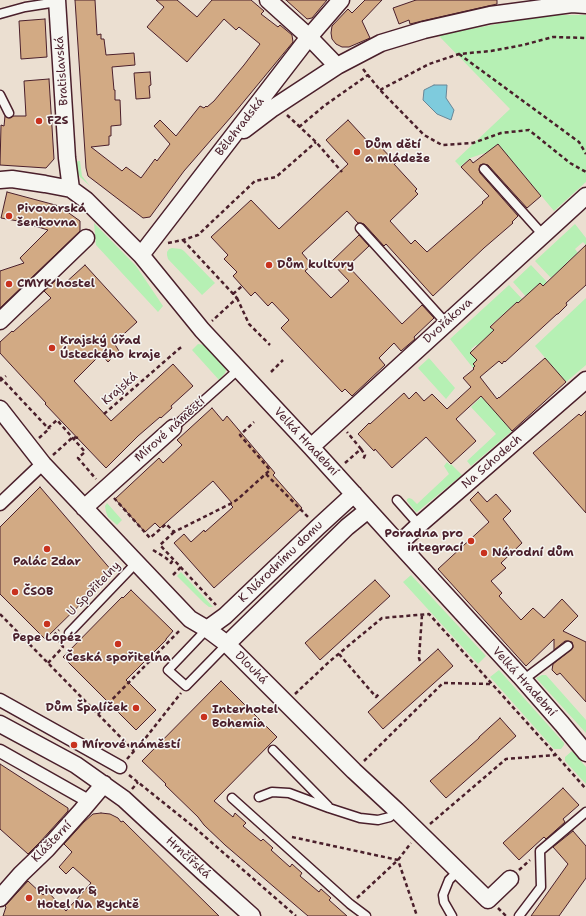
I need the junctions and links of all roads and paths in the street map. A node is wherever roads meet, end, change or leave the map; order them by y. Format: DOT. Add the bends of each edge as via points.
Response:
graph roads {
  1 [pos="268,0"];
  2 [pos="341,0"];
  3 [pos="57,1"];
  4 [pos="586,5"];
  5 [pos="0,14"];
  6 [pos="309,37"];
  7 [pos="586,38"];
  8 [pos="459,54"];
  9 [pos="353,58"];
  10 [pos="337,66"];
  11 [pos="368,75"];
  12 [pos="380,90"];
  13 [pos="0,95"];
  14 [pos="277,106"];
  15 [pos="9,113"];
  16 [pos="299,127"];
  17 [pos="229,142"];
  18 [pos="316,142"];
  19 [pos="586,154"];
  20 [pos="484,169"];
  21 [pos="342,172"];
  22 [pos="586,172"];
  23 [pos="0,180"];
  24 [pos="71,189"];
  25 [pos="586,196"];
  26 [pos="360,228"];
  27 [pos="543,236"];
  28 [pos="86,238"];
  29 [pos="183,240"];
  30 [pos="168,243"];
  31 [pos="141,255"];
  32 [pos="242,286"];
  33 [pos="233,294"];
  34 [pos="237,298"];
  35 [pos="0,321"];
  36 [pos="209,323"];
  37 [pos="446,323"];
  38 [pos="270,346"];
  39 [pos="184,347"];
  40 [pos="283,360"];
  41 [pos="239,369"];
  42 [pos="271,372"];
  43 [pos="6,376"];
  44 [pos="1,379"];
  45 [pos="585,383"];
  46 [pos="0,409"];
  47 [pos="104,414"];
  48 [pos="254,422"];
  49 [pos="52,427"];
  50 [pos="173,428"];
  51 [pos="347,432"];
  52 [pos="78,438"];
  53 [pos="38,439"];
  54 [pos="311,446"];
  55 [pos="361,449"];
  56 [pos="52,455"];
  57 [pos="363,460"];
  58 [pos="342,466"];
  59 [pos="39,468"];
  60 [pos="266,474"];
  61 [pos="354,494"];
  62 [pos="397,500"];
  63 [pos="232,503"];
  64 [pos="0,504"];
  65 [pos="84,508"];
  66 [pos="300,509"];
  67 [pos="368,510"];
  68 [pos="419,525"];
  69 [pos="174,532"];
  70 [pos="398,544"];
  71 [pos="153,550"];
  72 [pos="173,560"];
  73 [pos="136,563"];
  74 [pos="181,567"];
  75 [pos="173,575"];
  76 [pos="219,609"];
  77 [pos="0,614"];
  78 [pos="422,615"];
  79 [pos="181,628"];
  80 [pos="207,629"];
  81 [pos="69,633"];
  82 [pos="227,644"];
  83 [pos="568,646"];
  84 [pos="339,654"];
  85 [pos="420,661"];
  86 [pos="523,680"];
  87 [pos="491,684"];
  88 [pos="186,686"];
  89 [pos="380,693"];
  90 [pos="0,700"];
  91 [pos="286,702"];
  92 [pos="98,714"];
  93 [pos="0,724"];
  94 [pos="144,740"];
  95 [pos="273,750"];
  96 [pos="0,751"];
  97 [pos="134,751"];
  98 [pos="586,753"];
  99 [pos="556,755"];
  100 [pos="120,767"];
  101 [pos="354,771"];
  102 [pos="138,782"];
  103 [pos="104,784"];
  104 [pos="586,789"];
  105 [pos="127,795"];
  106 [pos="259,797"];
  107 [pos="232,798"];
  108 [pos="85,799"];
  109 [pos="330,808"];
  110 [pos="396,810"];
  111 [pos="586,812"];
  112 [pos="270,832"];
  113 [pos="420,833"];
  114 [pos="540,852"];
  115 [pos="398,860"];
  116 [pos="458,871"];
  117 [pos="510,879"];
  118 [pos="0,898"];
  119 [pos="350,904"];
  120 [pos="252,916"];
  121 [pos="296,916"];
  122 [pos="366,916"];
  123 [pos="417,916"];
  124 [pos="452,916"];
  125 [pos="519,916"];
  1 -- 6 [label="street"];
  2 -- 6 [label="street, Bělehradská"];
  3 -- 5 [label="lane"];
  3 -- 24 [label="street, Bratislavská"];
  4 -- 9 [label="street" via="572,4 490,16 424,30 381,43"];
  6 -- 10 [label="street"];
  6 -- 17 [label="street, Bělehradská"];
  7 -- 8 [label="path" via="553,37 523,46"];
  8 -- 12 [label="path" via="429,64"];
  8 -- 19 [label="path" via="579,142"];
  9 -- 10 [label="street"];
  9 -- 11 [label="path"];
  10 -- 14 [label="street"];
  11 -- 12 [label="path"];
  11 -- 16 [label="path"];
  12 -- 22 [label="path" via="424,135 442,145 473,142 500,133 529,130 570,163"];
  13 -- 15 [label="lane"];
  14 -- 16 [label="path"];
  14 -- 17 [label="street"];
  16 -- 18 [label="path"];
  17 -- 31 [label="street, Bělehradská"];
  18 -- 21 [label="path"];
  18 -- 29 [label="path" via="276,177 255,181 198,235"];
  20 -- 27 [label="lane"];
  23 -- 24 [label="street, Velká Hradební" via="12,179"];
  24 -- 31 [label="street, Velká Hradební" via="86,200"];
  25 -- 27 [label="street, Dvořákova"];
  26 -- 37 [label="lane"];
  27 -- 37 [label="street, Dvořákova"];
  28 -- 35 [label="street"];
  29 -- 30 [label="path"];
  29 -- 33 [label="path"];
  31 -- 41 [label="street, Velká Hradební" via="202,330"];
  32 -- 33 [label="path"];
  33 -- 34 [label="path"];
  34 -- 36 [label="path"];
  34 -- 38 [label="path" via="249,324"];
  37 -- 54 [label="street, Dvořákova"];
  39 -- 47 [label="path, Krajská"];
  40 -- 42 [label="path"];
  41 -- 50 [label="lane, Mírové náměstí"];
  41 -- 54 [label="street, Velká Hradební"];
  43 -- 44 [label="path"];
  45 -- 68 [label="street, Na Schodech"];
  46 -- 65 [label="street, Dlouhá" via="43,464"];
  48 -- 60 [label="path" via="240,435 270,470"];
  49 -- 53 [label="path"];
  50 -- 65 [label="street, Mírové náměstí"];
  51 -- 55 [label="path"];
  52 -- 56 [label="path" via="72,437"];
  54 -- 61 [label="street, Velká Hradební"];
  55 -- 57 [label="path" via="365,455"];
  55 -- 58 [label="path"];
  59 -- 64 [label="street"];
  60 -- 63 [label="path"];
  60 -- 66 [label="path"];
  61 -- 67 [label="street, Velká Hradební"];
  61 -- 80 [label="street, K Národnímu domu" via="225,616"];
  62 -- 68 [label="lane"];
  65 -- 73 [label="street, Dlouhá"];
  67 -- 70 [label="street, Velká Hradební"];
  67 -- 82 [label="street, K Národnímu domu" via="347,527"];
  68 -- 70 [label="street, Na Schodech"];
  69 -- 72 [label="path" via="160,545"];
  70 -- 86 [label="street, Velká Hradební"];
  71 -- 72 [label="path" via="170,563"];
  72 -- 74 [label="path"];
  73 -- 80 [label="street, Dlouhá" via="190,619"];
  73 -- 81 [label="lane, U Spořitelny"];
  74 -- 75 [label="path"];
  74 -- 76 [label="path"];
  77 -- 92 [label="path"];
  78 -- 84 [label="path" via="382,618"];
  78 -- 85 [label="path"];
  78 -- 87 [label="path" via="429,614"];
  79 -- 92 [label="path"];
  80 -- 82 [label="street, Dlouhá"];
  80 -- 88 [label="lane" via="168,670"];
  82 -- 88 [label="lane"];
  82 -- 91 [label="street, Dlouhá"];
  83 -- 86 [label="lane"];
  84 -- 89 [label="path" via="376,697"];
  84 -- 91 [label="path"];
  86 -- 98 [label="street, Velká Hradební"];
  87 -- 99 [label="path"];
  87 -- 101 [label="path" via="443,683"];
  88 -- 94 [label="path"];
  90 -- 100 [label="street"];
  91 -- 101 [label="street, Dlouhá"];
  92 -- 97 [label="path"];
  93 -- 103 [label="street" via="76,765"];
  95 -- 109 [label="lane"];
  96 -- 108 [label="street"];
  99 -- 104 [label="path"];
  99 -- 113 [label="path" via="506,759"];
  100 -- 102 [label="path"];
  101 -- 110 [label="street, Dlouhá"];
  102 -- 105 [label="path"];
  102 -- 121 [label="path"];
  103 -- 105 [label="street"];
  103 -- 118 [label="street, Klášterní"];
  105 -- 120 [label="street, Hrnčířská"];
  106 -- 109 [label="lane" via="272,792 289,793"];
  107 -- 112 [label="lane"];
  109 -- 110 [label="lane" via="360,818 378,820 390,817"];
  110 -- 113 [label="street, Dlouhá"];
  111 -- 114 [label="lane"];
  112 -- 115 [label="path"];
  112 -- 119 [label="lane"];
  113 -- 115 [label="path"];
  113 -- 116 [label="street, Dlouhá"];
  114 -- 117 [label="path"];
  114 -- 125 [label="lane" via="541,888"];
  115 -- 119 [label="path"];
  115 -- 123 [label="path"];
  116 -- 117 [label="street, Dlouhá" via="488,900"];
  116 -- 124 [label="lane" via="449,880 443,895"];
  119 -- 122 [label="lane"];
}
